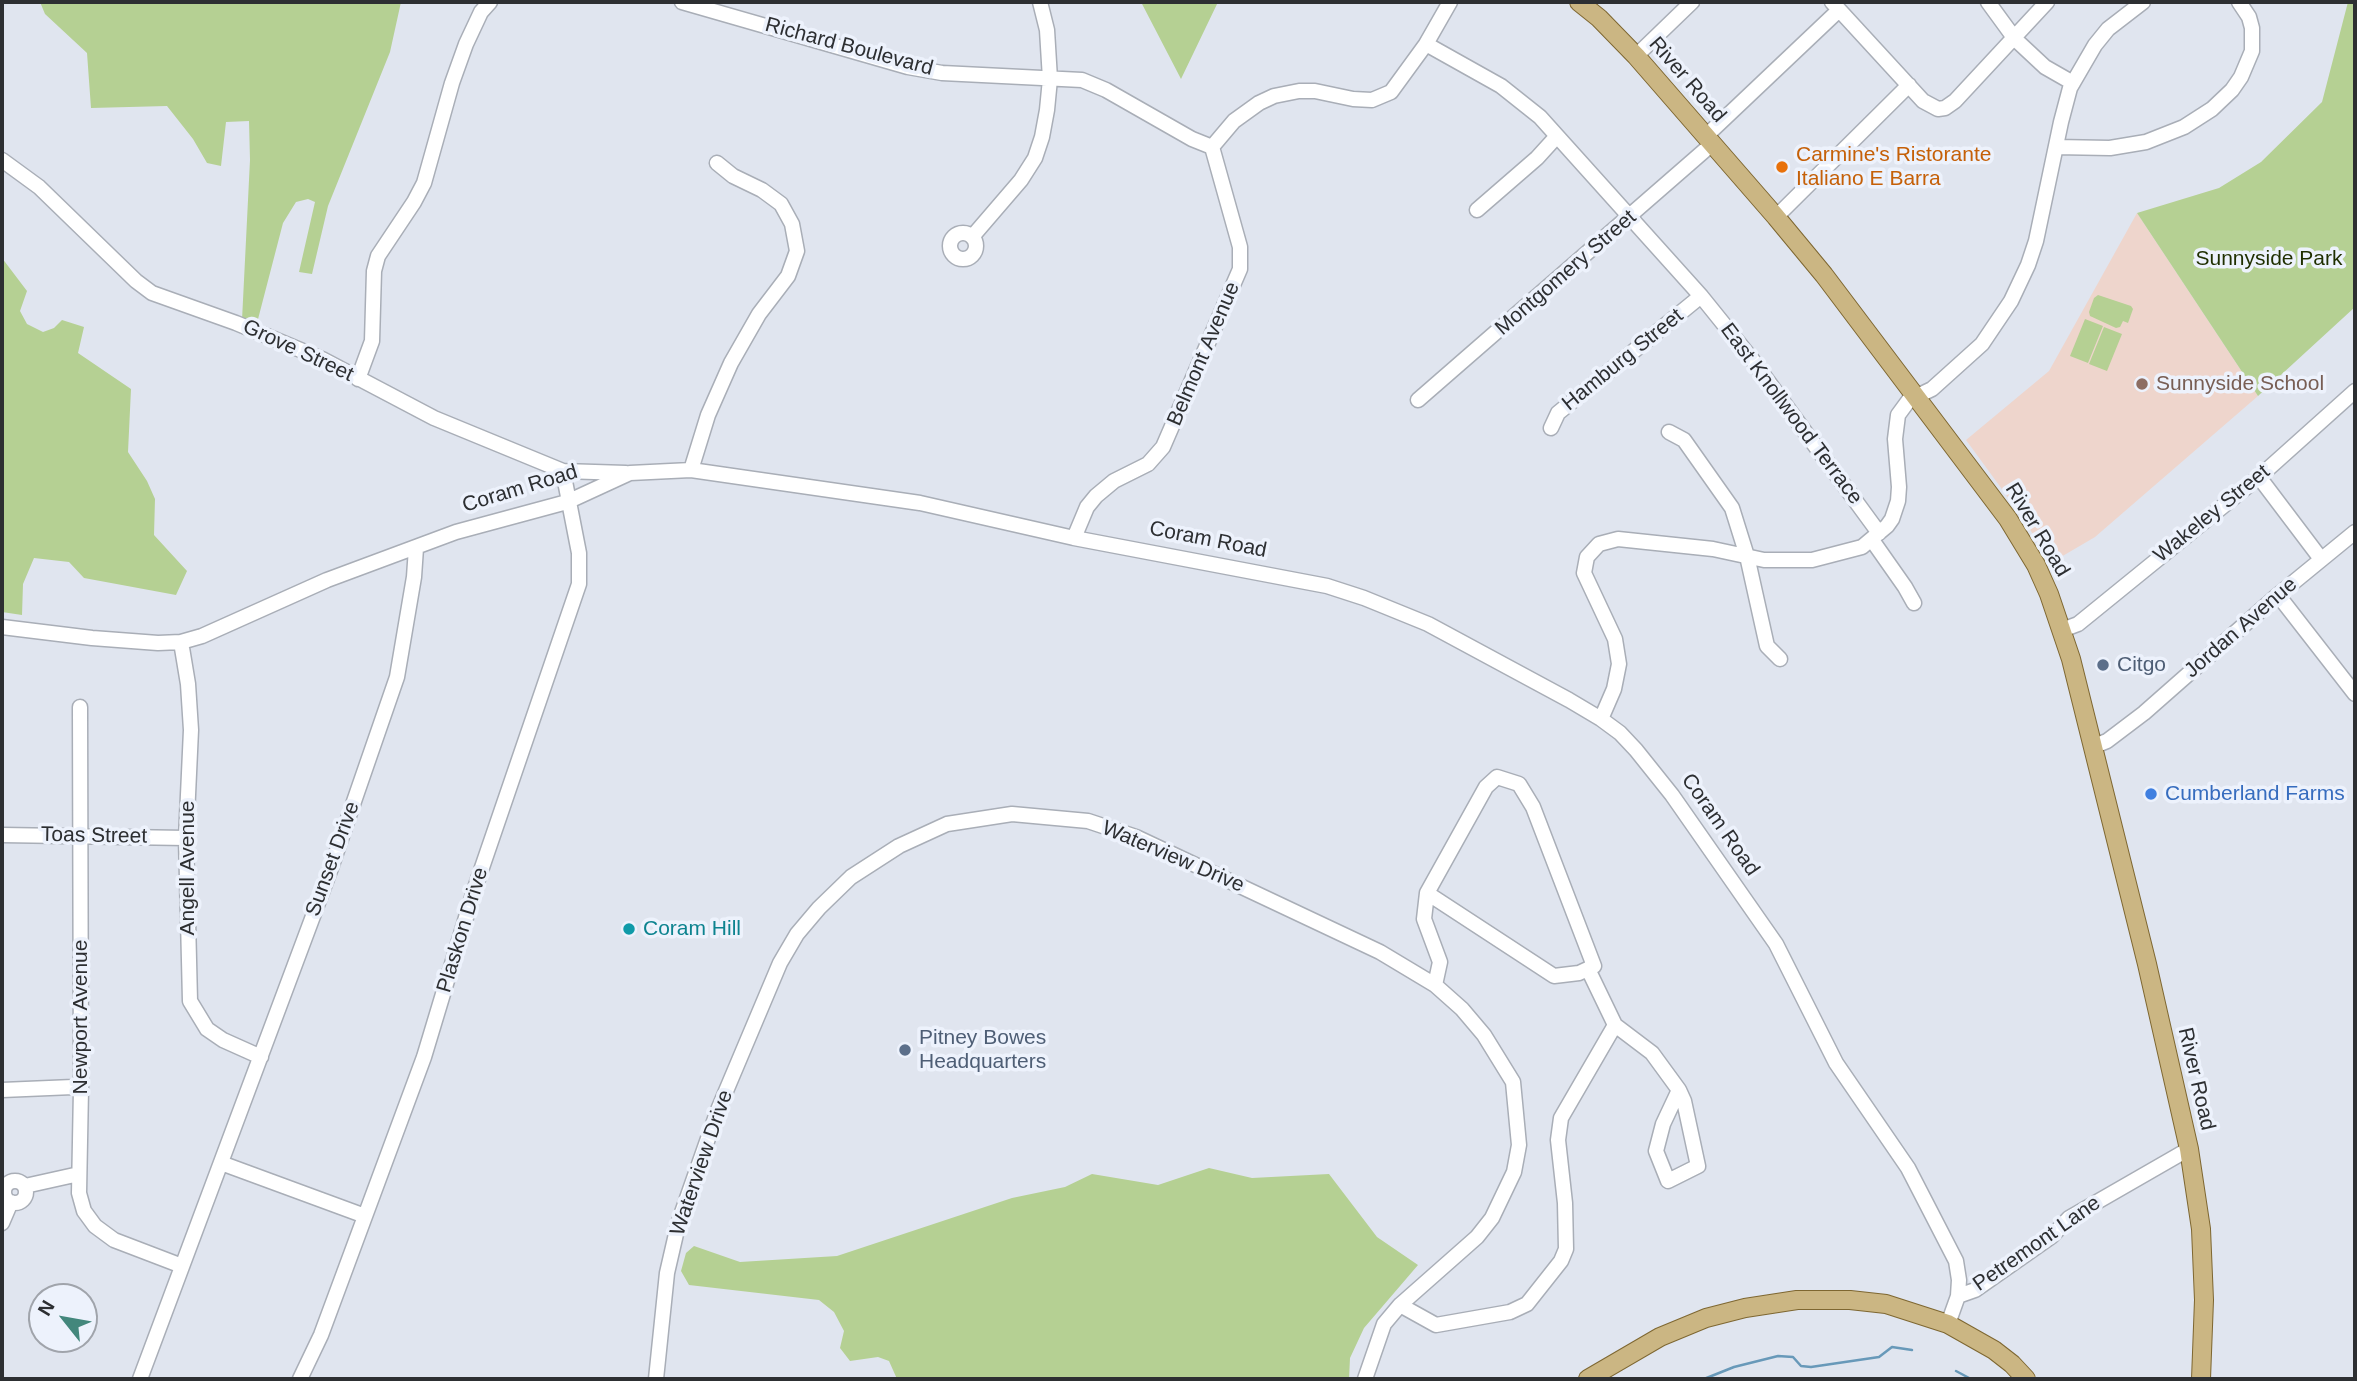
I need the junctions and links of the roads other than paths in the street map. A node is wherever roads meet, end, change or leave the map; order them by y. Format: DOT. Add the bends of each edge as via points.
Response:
graph roads {
  1 [pos="490,2"];
  2 [pos="682,2"];
  3 [pos="1040,2"];
  4 [pos="1450,2"];
  5 [pos="1579,2"];
  6 [pos="1692,2"];
  7 [pos="1988,2"];
  8 [pos="2047,2"];
  9 [pos="2143,2"];
  10 [pos="2239,2"];
  11 [pos="1836,6"];
  12 [pos="2015,39"];
  13 [pos="1426,44"];
  14 [pos="1636,56"];
  15 [pos="1050,79"];
  16 [pos="2073,83"];
  17 [pos="1909,85"];
  18 [pos="1557,136"];
  19 [pos="1709,140"];
  20 [pos="1212,147"];
  21 [pos="2056,147"];
  22 [pos="2,160"];
  23 [pos="717,163"];
  24 [pos="1476,210"];
  25 [pos="1631,216"];
  26 [pos="1776,217"];
  27 [pos="972,237"];
  28 [pos="1701,296"];
  29 [pos="358,379"];
  30 [pos="2355,391"];
  31 [pos="1916,396"];
  32 [pos="1418,400"];
  33 [pos="1551,428"];
  34 [pos="1669,432"];
  35 [pos="691,470"];
  36 [pos="563,471"];
  37 [pos="630,473"];
  38 [pos="2259,477"];
  39 [pos="567,502"];
  40 [pos="2355,532"];
  41 [pos="1875,536"];
  42 [pos="1074,538"];
  43 [pos="416,548"];
  44 [pos="1747,556"];
  45 [pos="2321,559"];
  46 [pos="2278,595"];
  47 [pos="1913,603"];
  48 [pos="2,627"];
  49 [pos="2062,630"];
  50 [pos="181,642"];
  51 [pos="1780,659"];
  52 [pos="2355,694"];
  53 [pos="80,706"];
  54 [pos="1601,719"];
  55 [pos="2092,747"];
  56 [pos="2,835"];
  57 [pos="80,836"];
  58 [pos="186,838"];
  59 [pos="1427,892"];
  60 [pos="1588,969"];
  61 [pos="1435,985"];
  62 [pos="1615,1025"];
  63 [pos="261,1057"];
  64 [pos="81,1089"];
  65 [pos="2,1090"];
  66 [pos="1679,1090"];
  67 [pos="2189,1149"];
  68 [pos="221,1163"];
  69 [pos="79,1174"];
  70 [pos="365,1216"];
  71 [pos="2,1223"];
  72 [pos="182,1266"];
  73 [pos="1958,1296"];
  74 [pos="1400,1305"];
  75 [pos="1948,1324"];
  76 [pos="140,1379"];
  77 [pos="300,1379"];
  78 [pos="656,1379"];
  79 [pos="1365,1379"];
  80 [pos="1588,1379"];
  81 [pos="2026,1379"];
  82 [pos="2202,1379"];
  1 -- 29 [label="street" via="466,44 424,183 378,256 372,341"];
  2 -- 15 [label="street, Richard Boulevard" via="908,67"];
  3 -- 15 [label="street"];
  4 -- 13 [label="street"];
  5 -- 14 [label="main road, River Road"];
  6 -- 14 [label="street"];
  7 -- 12 [label="street"];
  8 -- 12 [label="street"];
  9 -- 16 [label="street" via="2108,29"];
  10 -- 21 [label="street" via="2252,28 2252,51 2241,77 2212,109 2184,127 2146,142 2110,148"];
  11 -- 17 [label="street"];
  11 -- 19 [label="street, Montgomery Street"];
  12 -- 16 [label="street" via="2045,67"];
  12 -- 17 [label="street" via="1945,108 1929,106"];
  13 -- 18 [label="street, East Knollwood Terrace" via="1518,97"];
  13 -- 20 [label="street" via="1399,84 1380,98 1299,91 1274,96 1234,121"];
  14 -- 19 [label="main road, River Road"];
  15 -- 20 [label="street, Richard Boulevard" via="1082,80"];
  15 -- 27 [label="street" via="1048,110 1035,158"];
  16 -- 21 [label="street"];
  17 -- 26 [label="street"];
  18 -- 24 [label="street"];
  18 -- 25 [label="street, East Knollwood Terrace"];
  19 -- 25 [label="street, Montgomery Street"];
  19 -- 26 [label="main road, River Road"];
  20 -- 42 [label="street, Belmont Avenue" via="1241,247 1240,269 1163,447 1148,464 1114,481 1097,496"];
  21 -- 31 [label="street" via="2036,241 2011,301 1982,344 1941,382"];
  22 -- 29 [label="street, Grove Street" via="39,187 152,293 236,323"];
  23 -- 35 [label="street" via="781,204 792,224 796,251 788,276 730,363"];
  25 -- 28 [label="street, East Knollwood Terrace"];
  25 -- 32 [label="street, Montgomery Street"];
  26 -- 31 [label="main road, River Road"];
  28 -- 33 [label="street, Hamburg Street" via="1558,413"];
  28 -- 41 [label="street, East Knollwood Terrace" via="1752,358"];
  29 -- 36 [label="street, Grove Street" via="434,418"];
  30 -- 38 [label="street, Wakeley Street"];
  31 -- 41 [label="street" via="1898,415 1898,500 1892,519"];
  31 -- 49 [label="main road, River Road" via="2024,544"];
  34 -- 44 [label="street" via="1684,440 1732,508"];
  35 -- 37 [label="street, Coram Road"];
  35 -- 42 [label="street, Coram Road" via="920,503"];
  36 -- 37 [label="street, Grove Street"];
  36 -- 39 [label="street, Plaskon Drive"];
  37 -- 39 [label="street, Coram Road"];
  38 -- 45 [label="street"];
  38 -- 49 [label="street, Wakeley Street" via="2078,624"];
  39 -- 43 [label="street, Coram Road" via="456,532"];
  39 -- 70 [label="street, Plaskon Drive" via="579,553 579,584 474,891 424,1057"];
  40 -- 45 [label="street, Jordan Avenue"];
  41 -- 44 [label="street" via="1862,547 1812,560"];
  41 -- 47 [label="street, East Knollwood Terrace"];
  42 -- 54 [label="street, Coram Road" via="1327,586 1364,598 1428,624"];
  43 -- 50 [label="street, Coram Road"];
  43 -- 63 [label="street, Sunset Drive" via="397,677"];
  44 -- 51 [label="street" via="1768,646"];
  44 -- 54 [label="street" via="1618,539 1594,547 1585,562 1585,577 1615,639 1619,664"];
  45 -- 46 [label="street, Jordan Avenue"];
  46 -- 52 [label="street"];
  46 -- 55 [label="street, Jordan Avenue" via="2144,713"];
  48 -- 50 [label="street, Coram Road"];
  49 -- 55 [label="main road, River Road"];
  50 -- 58 [label="street, Angell Avenue" via="191,730"];
  53 -- 57 [label="street, Newport Avenue"];
  54 -- 73 [label="street, Coram Road" via="1628,741 1658,777 1776,944 1836,1063 1908,1168 1949,1245 1956,1261"];
  55 -- 67 [label="main road, River Road"];
  56 -- 57 [label="street, Toas Street"];
  57 -- 58 [label="street, Toas Street"];
  57 -- 64 [label="street, Newport Avenue"];
  58 -- 63 [label="street, Angell Avenue" via="190,1001 207,1029"];
  59 -- 60 [label="street" via="1555,976"];
  59 -- 60 [label="street" via="1486,787 1497,777 1519,784 1533,807 1594,966"];
  59 -- 61 [label="street" via="1424,919 1440,962"];
  60 -- 62 [label="street"];
  61 -- 74 [label="street, Waterview Drive" via="1484,1035 1513,1082 1519,1145 1514,1172 1492,1218"];
  61 -- 78 [label="street, Waterview Drive" via="1380,952 1306,917 1136,837 1088,821 1012,814 947,824 899,846 851,877 819,908 780,963 718,1110 679,1221 667,1273"];
  62 -- 66 [label="street" via="1652,1053"];
  62 -- 74 [label="street" via="1561,1118 1558,1140 1566,1250 1561,1261 1527,1304 1510,1312 1436,1325"];
  63 -- 68 [label="street, Sunset Drive"];
  64 -- 65 [label="street"];
  64 -- 69 [label="street, Newport Avenue"];
  66 -- 66 [label="street" via="1656,1151 1668,1181 1698,1166"];
  67 -- 73 [label="street, Petremont Lane" via="2069,1218 2015,1262 1975,1290"];
  67 -- 82 [label="main road, River Road" via="2200,1229"];
  68 -- 70 [label="street"];
  68 -- 72 [label="street, Sunset Drive"];
  69 -- 71 [label="street" via="25,1186 24,1199 11,1202"];
  69 -- 72 [label="street, Newport Avenue" via="84,1211 96,1226 114,1240"];
  70 -- 77 [label="street, Plaskon Drive"];
  72 -- 76 [label="street, Sunset Drive"];
  73 -- 75 [label="street, Coram Road"];
  74 -- 79 [label="street, Waterview Drive" via="1384,1324"];
  75 -- 80 [label="main road" via="1886,1304 1797,1300 1706,1318 1660,1336"];
  75 -- 81 [label="main road" via="1994,1350"];
}
